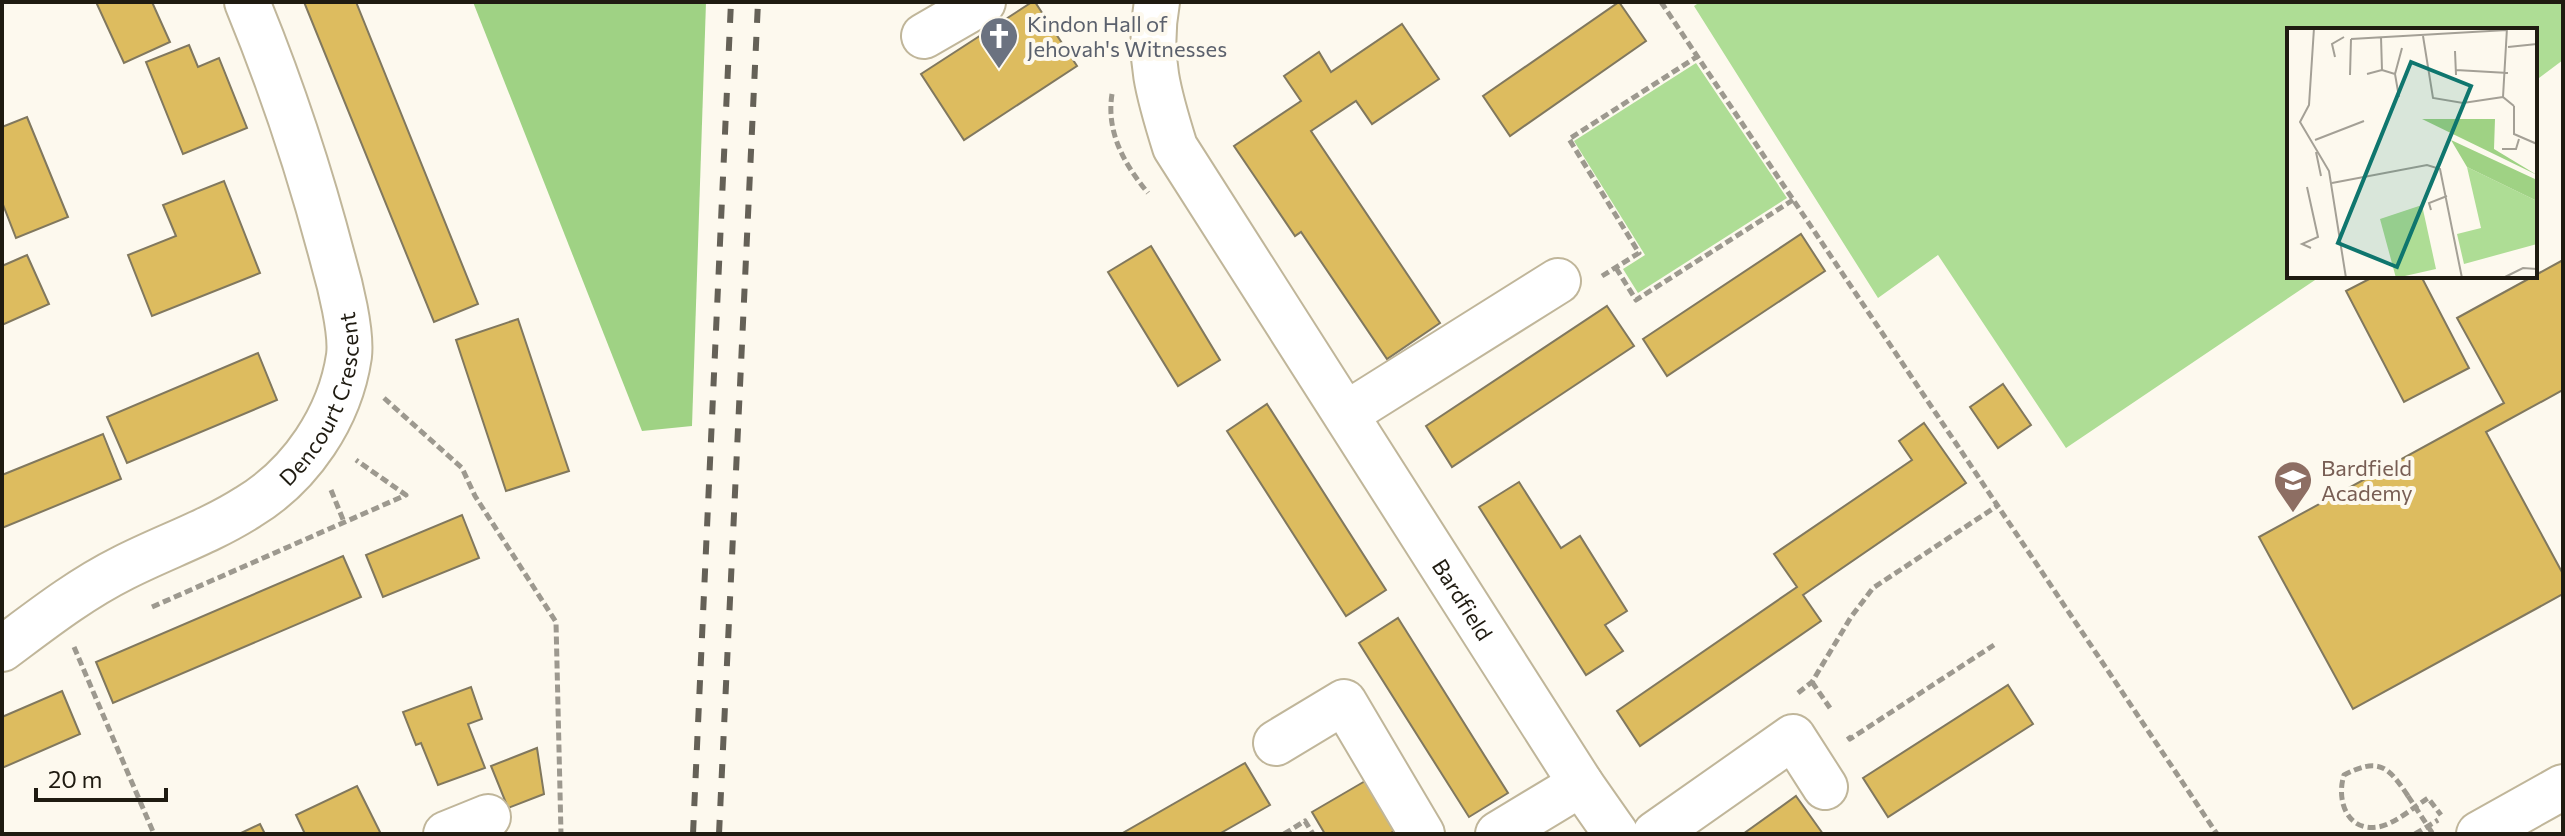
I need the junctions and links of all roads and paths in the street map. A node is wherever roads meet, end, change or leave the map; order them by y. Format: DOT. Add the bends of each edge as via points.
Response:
graph roads {
  1 [pos="247,2"];
  2 [pos="983,2"];
  3 [pos="1661,2"];
  4 [pos="1155,16"];
  5 [pos="924,36"];
  6 [pos="1698,56"];
  7 [pos="1793,200"];
  8 [pos="1616,268"];
  9 [pos="1574,282"];
  10 [pos="376,391"];
  11 [pos="1346,414"];
  12 [pos="349,455"];
  13 [pos="1997,506"];
  14 [pos="144,611"];
  15 [pos="72,642"];
  16 [pos="1994,645"];
  17 [pos="2,649"];
  18 [pos="1812,682"];
  19 [pos="1791,698"];
  20 [pos="1835,716"];
  21 [pos="1843,727"];
  22 [pos="1276,743"];
  23 [pos="1581,784"];
  24 [pos="1825,787"];
  25 [pos="2563,787"];
  26 [pos="488,817"];
  27 [pos="2461,826"];
  28 [pos="154,834"];
  29 [pos="446,834"];
  30 [pos="561,834"];
  31 [pos="1284,834"];
  32 [pos="1313,834"];
  33 [pos="1422,834"];
  34 [pos="1498,834"];
  35 [pos="1616,834"];
  36 [pos="1655,834"];
  37 [pos="2217,834"];
  38 [pos="2433,834"];
  1 -- 17 [label="street, Dencourt Crescent" via="298,135 341,290 350,352 341,394 318,440 289,475 250,507 76,594"];
  2 -- 5 [label="street"];
  3 -- 6 [label="path"];
  4 -- 11 [label="street, Bardfield" via="1157,90 1175,147"];
  6 -- 7 [label="path"];
  6 -- 8 [label="path" via="1569,139 1639,253"];
  7 -- 8 [label="path" via="1636,300"];
  7 -- 13 [label="path"];
  8 -- 9 [label="path"];
  9 -- 11 [label="street"];
  10 -- 30 [label="path" via="462,468 556,622"];
  11 -- 23 [label="street, Bardfield"];
  12 -- 14 [label="path" via="406,495"];
  13 -- 18 [label="path" via="1873,588"];
  13 -- 37 [label="path"];
  15 -- 28 [label="path"];
  16 -- 21 [label="path" via="1850,739"];
  18 -- 19 [label="path"];
  18 -- 20 [label="path"];
  22 -- 33 [label="street" via="1344,702"];
  23 -- 34 [label="street"];
  23 -- 35 [label="street, Bardfield"];
  24 -- 36 [label="street" via="1793,737"];
  25 -- 27 [label="street"];
  26 -- 29 [label="street"];
  27 -- 38 [label="path, bridge" via="2428,798 2378,827 2358,824 2346,815 2341,801 2344,775 2378,765 2393,773 2408,796"];
  31 -- 32 [label="path" via="1305,821"];
}
